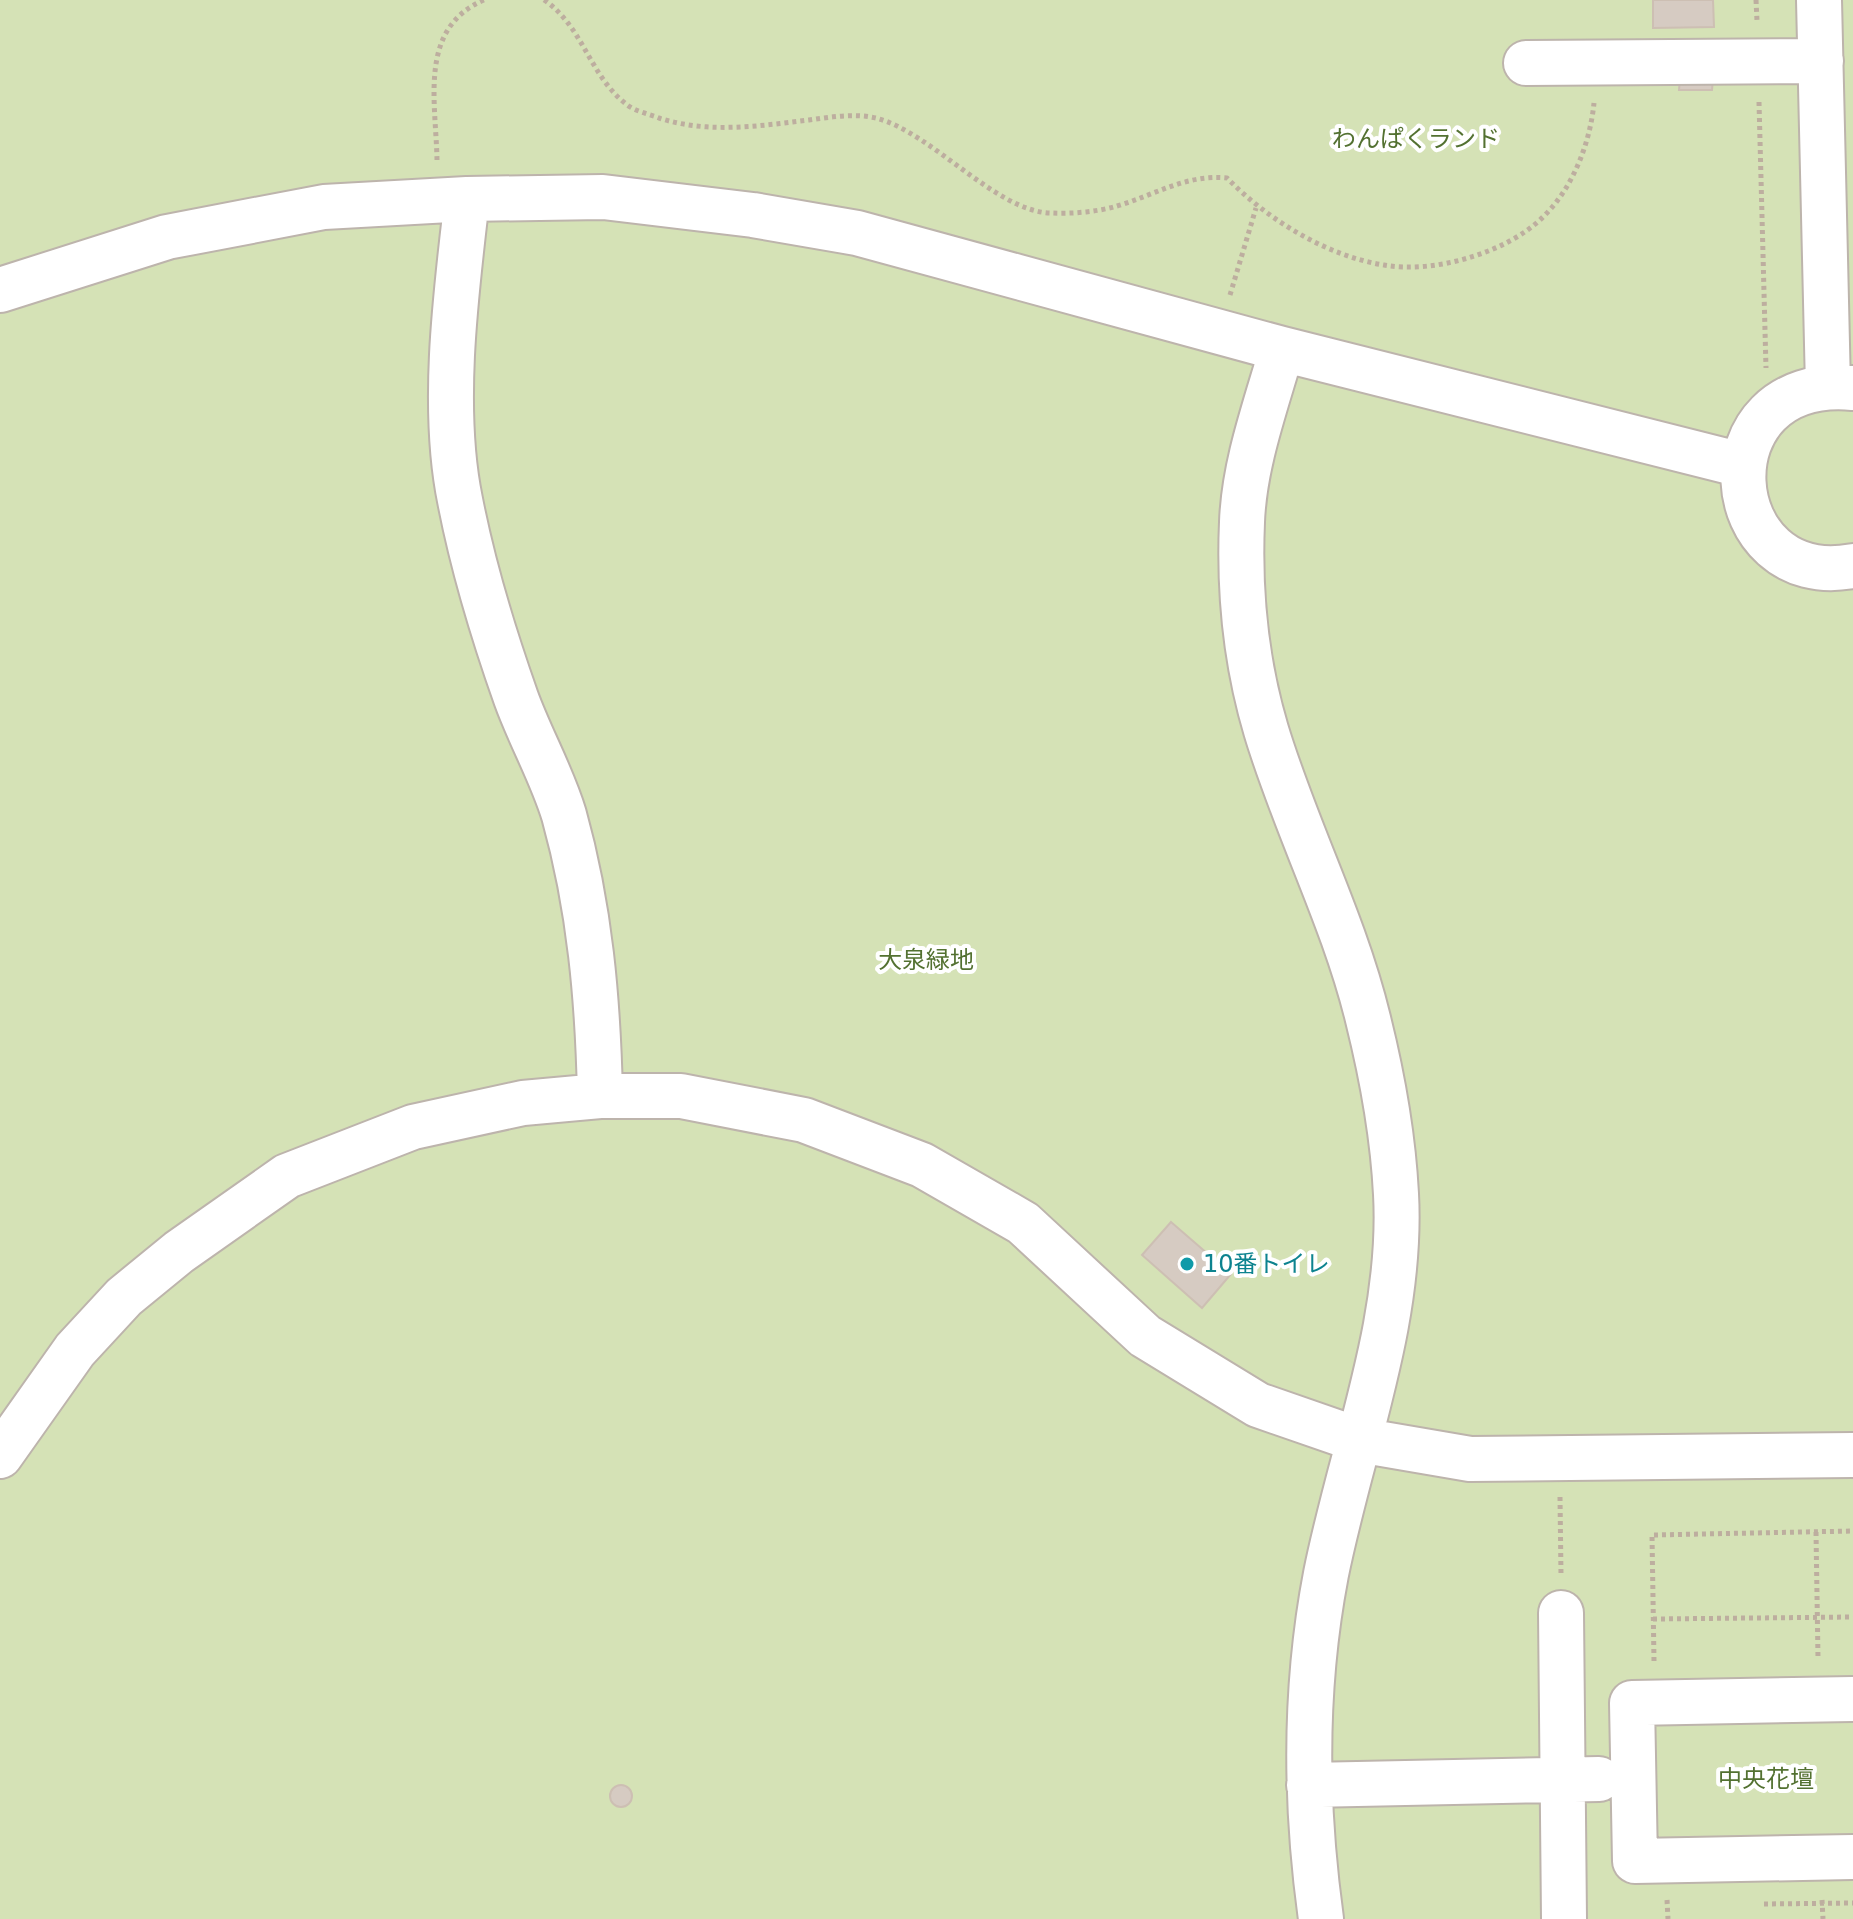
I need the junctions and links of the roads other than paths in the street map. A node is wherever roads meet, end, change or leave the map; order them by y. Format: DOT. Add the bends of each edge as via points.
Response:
graph roads {
  1 [pos="1819,0"];
  2 [pos="1821,61"];
  3 [pos="1526,63"];
  4 [pos="452,200"];
  5 [pos="0,290"];
  6 [pos="1282,349"];
  7 [pos="1841,387"];
  8 [pos="1742,465"];
  9 [pos="1853,566"];
  10 [pos="600,1096"];
  11 [pos="1359,1440"];
  12 [pos="1853,1455"];
  13 [pos="0,1456"];
  14 [pos="1561,1613"];
  15 [pos="1836,1699"];
  16 [pos="1581,1780"];
  17 [pos="1309,1785"];
  18 [pos="1853,1857"];
  19 [pos="1321,1919"];
  20 [pos="1564,1919"];
  1 -- 2 [label="street"];
  2 -- 3 [label="street"];
  2 -- 7 [label="street"];
  4 -- 5 [label="street" via="324,207 167,237"];
  4 -- 6 [label="street" via="603,197 857,233"];
  4 -- 10 [label="street" via="457,289 452,402 459,497 483,600 563,813 587,913 599,1014"];
  6 -- 8 [label="street"];
  6 -- 11 [label="street" via="1253,450 1244,504 1242,591 1266,728 1368,1017 1386,1108 1396,1195 1394,1276"];
  7 -- 8 [label="street" via="1790,396 1767,413 1751,437"];
  8 -- 9 [label="street" via="1743,497 1755,525 1776,549 1803,564"];
  10 -- 11 [label="street" via="681,1096 804,1120 922,1165 1023,1223 1145,1336 1258,1405"];
  10 -- 13 [label="street" via="523,1103 413,1127 287,1176 124,1297 75,1350"];
  11 -- 12 [label="street" via="1470,1459"];
  11 -- 17 [label="street" via="1326,1574 1314,1653"];
  14 -- 16 [label="street"];
  15 -- 18 [label="street" via="1632,1703 1635,1861"];
  16 -- 17 [label="street"];
  16 -- 20 [label="street"];
  17 -- 19 [label="street"];
}
